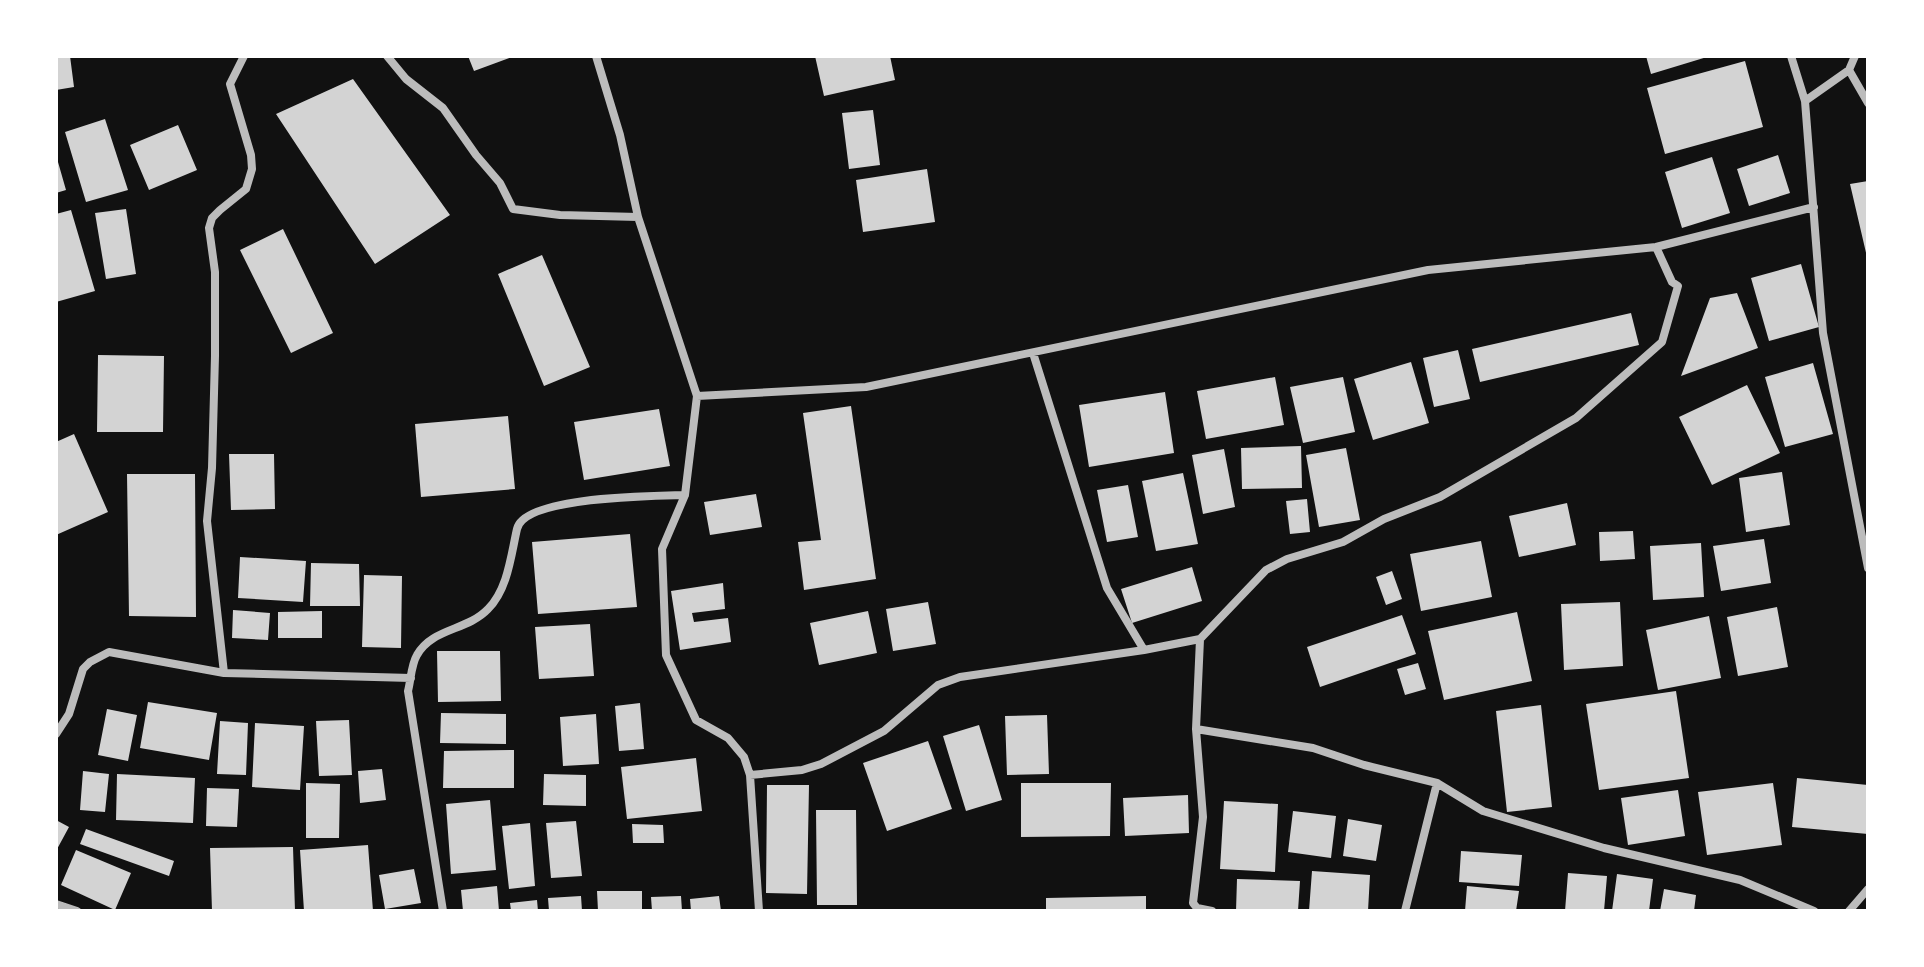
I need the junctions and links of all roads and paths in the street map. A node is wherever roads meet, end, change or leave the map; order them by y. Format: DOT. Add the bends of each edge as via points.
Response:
graph roads {
  1 [pos="244,56"];
  2 [pos="387,56"];
  3 [pos="596,56"];
  4 [pos="1791,56"];
  5 [pos="1855,56"];
  6 [pos="1849,70"];
  7 [pos="1805,101"];
  8 [pos="1868,103"];
  9 [pos="1814,207"];
  10 [pos="638,217"];
  11 [pos="1656,247"];
  12 [pos="1033,353"];
  13 [pos="697,396"];
  14 [pos="685,495"];
  15 [pos="1868,568"];
  16 [pos="1200,639"];
  17 [pos="1144,650"];
  18 [pos="224,673"];
  19 [pos="411,678"];
  20 [pos="1196,729"];
  21 [pos="56,734"];
  22 [pos="750,775"];
  23 [pos="1437,783"];
  24 [pos="1868,889"];
  25 [pos="56,904"];
  26 [pos="77,911"];
  27 [pos="443,911"];
  28 [pos="759,911"];
  29 [pos="1212,911"];
  30 [pos="1405,911"];
  31 [pos="1814,911"];
  32 [pos="1849,911"];
  1 -- 18 [label="street" via="230,84 252,169 246,189 212,218 209,228 215,342 207,521"];
  2 -- 10 [label="street" via="443,108 500,183 513,209"];
  3 -- 10 [label="street"];
  4 -- 7 [label="street"];
  5 -- 6 [label="street"];
  6 -- 7 [label="street"];
  6 -- 8 [label="street"];
  7 -- 9 [label="street"];
  9 -- 11 [label="street"];
  9 -- 15 [label="street" via="1823,333"];
  10 -- 13 [label="street"];
  11 -- 12 [label="street" via="1428,270"];
  11 -- 16 [label="street" via="1678,286 1662,342 1576,418 1440,497 1266,570"];
  12 -- 13 [label="street" via="866,387"];
  12 -- 17 [label="street" via="1107,588"];
  13 -- 14 [label="street"];
  14 -- 19 [label="street" via="595,499 524,516 510,567 488,610 432,638 415,657"];
  14 -- 22 [label="street" via="662,549 666,655 696,720 728,738 744,757"];
  16 -- 17 [label="street"];
  16 -- 20 [label="street"];
  17 -- 22 [label="street" via="960,677 938,685 884,731 821,764"];
  18 -- 19 [label="street"];
  18 -- 21 [label="street" via="109,652 83,669 69,714"];
  19 -- 27 [label="street" via="408,691"];
  20 -- 23 [label="street" via="1313,748"];
  20 -- 29 [label="street" via="1203,817 1193,903"];
  22 -- 28 [label="street"];
  23 -- 30 [label="street"];
  23 -- 31 [label="street" via="1483,811 1604,848 1740,880"];
  24 -- 32 [label="street"];
  25 -- 26 [label="street"];
}
